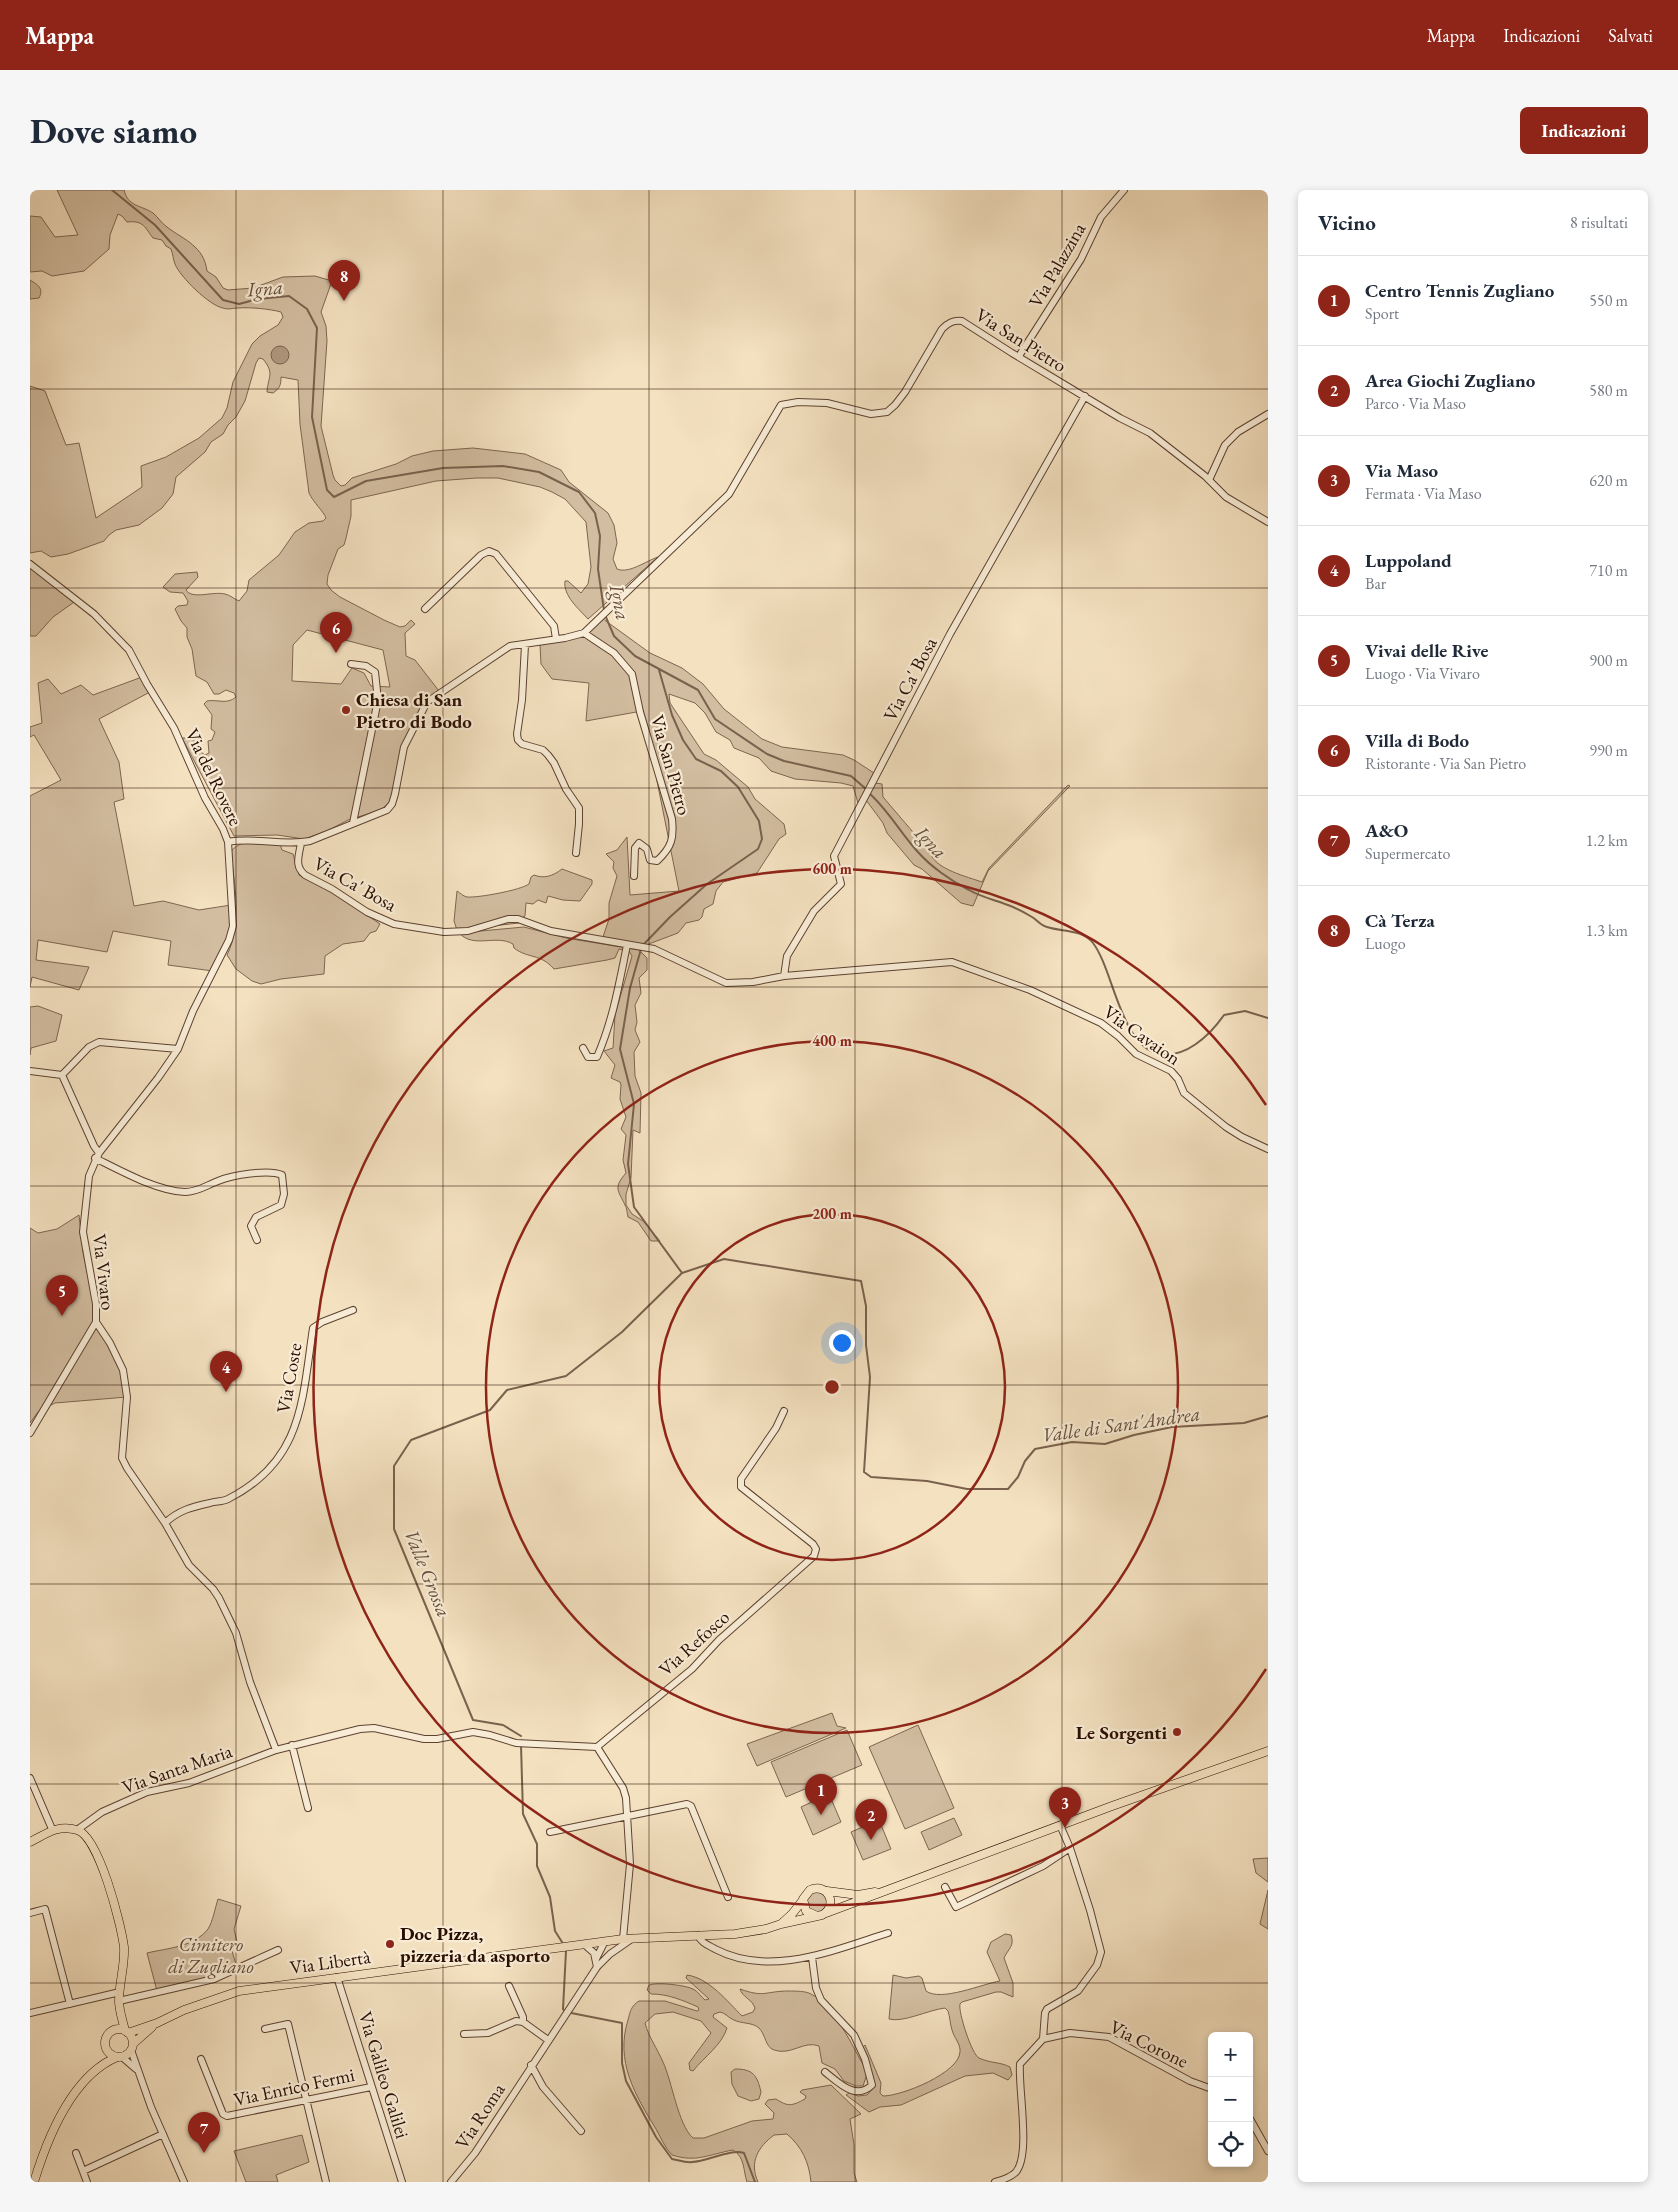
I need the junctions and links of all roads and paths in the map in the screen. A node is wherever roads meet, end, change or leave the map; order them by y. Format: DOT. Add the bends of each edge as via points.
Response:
graph roads {
  1 [pos="1124,190"];
  2 [pos="1019,356"];
  3 [pos="1084,396"];
  4 [pos="1268,414"];
  5 [pos="1209,480"];
  6 [pos="1268,522"];
  7 [pos="30,564"];
  8 [pos="425,609"];
  9 [pos="584,633"];
  10 [pos="556,639"];
  11 [pos="525,645"];
  12 [pos="351,664"];
  13 [pos="353,822"];
  14 [pos="228,842"];
  15 [pos="301,843"];
  16 [pos="576,853"];
  17 [pos="634,876"];
  18 [pos="627,945"];
  19 [pos="952,962"];
  20 [pos="784,976"];
  21 [pos="583,1048"];
  22 [pos="178,1049"];
  23 [pos="30,1071"];
  24 [pos="62,1075"];
  25 [pos="1268,1149"];
  26 [pos="97,1156"];
  27 [pos="257,1240"];
  28 [pos="353,1310"];
  29 [pos="96,1322"];
  30 [pos="784,1411"];
  31 [pos="30,1433"];
  32 [pos="165,1523"];
  33 [pos="292,1745"];
  34 [pos="597,1747"];
  35 [pos="276,1750"];
  36 [pos="1268,1751"];
  37 [pos="30,1778"];
  38 [pos="308,1808"];
  39 [pos="628,1816"];
  40 [pos="1060,1826"];
  41 [pos="52,1829"];
  42 [pos="77,1830"];
  43 [pos="550,1832"];
  44 [pos="30,1842"];
  45 [pos="1070,1848"];
  46 [pos="945,1887"];
  47 [pos="889,1888"];
  48 [pos="827,1891"];
  49 [pos="728,1897"];
  50 [pos="803,1900"];
  51 [pos="30,1913"];
  52 [pos="826,1913"];
  53 [pos="816,1916"];
  54 [pos="781,1924"];
  55 [pos="888,1932"];
  56 [pos="698,1935"];
  57 [pos="633,1938"];
  58 [pos="623,1939"];
  59 [pos="605,1941"];
  60 [pos="584,1944"];
  61 [pos="278,1950"];
  62 [pos="610,1954"];
  63 [pos="812,1957"];
  64 [pos="596,1959"];
  65 [pos="597,1967"];
  66 [pos="336,1977"];
  67 [pos="509,1986"];
  68 [pos="120,1992"];
  69 [pos="70,2004"];
  70 [pos="120,2005"];
  71 [pos="30,2013"];
  72 [pos="523,2022"];
  73 [pos="156,2023"];
  74 [pos="265,2029"];
  75 [pos="112,2031"];
  76 [pos="127,2032"];
  77 [pos="464,2034"];
  78 [pos="1043,2039"];
  79 [pos="548,2040"];
  80 [pos="132,2047"];
  81 [pos="106,2049"];
  82 [pos="120,2057"];
  83 [pos="202,2059"];
  84 [pos="532,2065"];
  85 [pos="98,2069"];
  86 [pos="137,2070"];
  87 [pos="825,2072"];
  88 [pos="371,2087"];
  89 [pos="1208,2088"];
  90 [pos="306,2099"];
  91 [pos="1252,2122"];
  92 [pos="581,2131"];
  93 [pos="163,2134"];
  94 [pos="1268,2151"];
  95 [pos="76,2153"];
  96 [pos="83,2171"];
  97 [pos="34,2182"];
  98 [pos="87,2182"];
  99 [pos="184,2182"];
  100 [pos="326,2182"];
  101 [pos="402,2182"];
  102 [pos="451,2182"];
  103 [pos="995,2182"];
  1 -- 2 [label="street, Via Palazzina" via="1102,217 1081,259"];
  2 -- 3 [label="street, Via San Pietro"];
  2 -- 9 [label="street, Via San Pietro" via="956,320 942,329 905,392 887,412 870,414 827,403 798,402 781,406 729,494"];
  3 -- 5 [label="street, Via San Pietro" via="1150,433"];
  3 -- 20 [label="street, Via Ca' Bosa" via="950,634 834,856 841,884 814,911 787,956"];
  4 -- 5 [label="street" via="1238,432 1225,445"];
  5 -- 6 [label="street, Via San Pietro" via="1226,498"];
  7 -- 14 [label="street, Via del Rovere" via="94,614 129,650 174,728"];
  8 -- 10 [label="street" via="489,551 496,554 554,626"];
  9 -- 10 [label="street"];
  9 -- 17 [label="street, Via San Pietro" via="614,653 632,674 672,819 674,836 667,852 657,862 650,860 647,849 639,843 635,848"];
  10 -- 11 [label="street"];
  11 -- 13 [label="street" via="516,644 500,651 427,702 404,747 392,804 387,810"];
  11 -- 16 [label="street" via="518,740 548,755 579,808"];
  12 -- 13 [label="street" via="366,666 375,672 378,700"];
  13 -- 15 [label="street"];
  14 -- 15 [label="street"];
  14 -- 22 [label="street, Via del Rovere" via="233,926"];
  15 -- 18 [label="street, Via Ca' Bosa" via="297,863 300,870 367,912 394,924 444,932 468,931 518,919 551,930"];
  18 -- 20 [label="street, Via Ca' Bosa" via="654,949 726,983"];
  18 -- 21 [label="street" via="608,1032 597,1057 588,1057"];
  19 -- 20 [label="street, Via Ca' Bosa"];
  19 -- 25 [label="street, Via Cavaion" via="1101,1022 1136,1054 1171,1071 1184,1093 1226,1127"];
  22 -- 24 [label="street" via="99,1042 89,1047"];
  22 -- 26 [label="street, Via Vivaro"];
  23 -- 24 [label="street"];
  24 -- 26 [label="street"];
  26 -- 27 [label="street" via="165,1188 186,1192 224,1179 277,1172 282,1175 284,1194 281,1205 256,1217 251,1226"];
  26 -- 29 [label="street, Via Vivaro" via="88,1183 83,1232 95,1296"];
  28 -- 32 [label="street, Via Coste" via="313,1328 298,1420 280,1457 248,1488 225,1500 176,1512"];
  29 -- 31 [label="street, Via Vivaro"];
  29 -- 32 [label="street" via="123,1370 127,1397 122,1458"];
  30 -- 34 [label="street, Via Refosco" via="741,1479 741,1487 813,1544 814,1556 719,1640 692,1669"];
  32 -- 35 [label="street" via="188,1565 213,1588 225,1610"];
  33 -- 34 [label="street, Via Santa Maria" via="374,1728 424,1739 473,1732 516,1743"];
  33 -- 35 [label="street, Via Santa Maria"];
  33 -- 38 [label="street"];
  34 -- 39 [label="street" via="623,1788"];
  35 -- 42 [label="street, Via Santa Maria" via="189,1783 147,1792 102,1812"];
  36 -- 40 [label="main road"];
  37 -- 41 [label="street"];
  39 -- 43 [label="street"];
  39 -- 49 [label="street" via="687,1804 691,1806"];
  39 -- 58 [label="street" via="630,1864"];
  40 -- 45 [label="street"];
  40 -- 47 [label="main road"];
  41 -- 42 [label="main road"];
  41 -- 44 [label="main road"];
  42 -- 68 [label="main road" via="90,1839 100,1859 121,1934 124,1962"];
  45 -- 46 [label="street" via="1043,1866 956,1908"];
  45 -- 78 [label="street" via="1101,1952 1097,1965 1078,1991 1047,2009"];
  47 -- 48 [label="main road" via="858,1894"];
  47 -- 52 [label="main road"];
  48 -- 50 [label="main road" via="814,1888 806,1893"];
  48 -- 52 [label="main road" via="831,1904"];
  50 -- 53 [label="main road" via="806,1911"];
  50 -- 54 [label="main road"];
  51 -- 69 [label="street" via="46,1909"];
  52 -- 53 [label="main road"];
  53 -- 54 [label="main road, Via Libertà"];
  54 -- 56 [label="main road, Via Libertà" via="735,1934"];
  55 -- 63 [label="street"];
  56 -- 57 [label="main road, Via Libertà"];
  56 -- 63 [label="street" via="702,1942 735,1958 753,1961"];
  57 -- 58 [label="main road, Via Libertà"];
  57 -- 62 [label="street, Via Roma"];
  58 -- 59 [label="main road, Via Libertà"];
  59 -- 60 [label="main road, Via Libertà"];
  59 -- 62 [label="street"];
  59 -- 64 [label="street"];
  60 -- 64 [label="street"];
  60 -- 66 [label="main road, Via Libertà"];
  61 -- 70 [label="street" via="214,1980"];
  62 -- 65 [label="street, Via Roma"];
  63 -- 87 [label="street" via="818,1994 854,2035 872,2085 860,2092 845,2088"];
  64 -- 65 [label="street"];
  65 -- 79 [label="street, Via Roma"];
  66 -- 73 [label="main road, Via Libertà" via="239,1991"];
  66 -- 88 [label="street, Via Galileo Galilei"];
  67 -- 72 [label="street"];
  68 -- 69 [label="street"];
  68 -- 70 [label="main road"];
  69 -- 71 [label="street"];
  70 -- 75 [label="main road"];
  70 -- 76 [label="main road"];
  72 -- 77 [label="street" via="488,2033"];
  72 -- 79 [label="street"];
  73 -- 76 [label="main road, Via Libertà"];
  73 -- 80 [label="main road, Via Libertà"];
  74 -- 90 [label="street" via="288,2024"];
  75 -- 76 [label="main road"];
  75 -- 81 [label="main road" via="106,2037"];
  76 -- 80 [label="main road"];
  78 -- 89 [label="street, Via Corone" via="1070,2033 1108,2037"];
  78 -- 103 [label="street" via="1020,2064 1023,2118 1020,2165 1015,2173"];
  79 -- 84 [label="street, Via Roma"];
  80 -- 82 [label="main road"];
  80 -- 86 [label="street"];
  81 -- 82 [label="main road" via="110,2055"];
  81 -- 85 [label="main road"];
  82 -- 85 [label="main road"];
  82 -- 86 [label="street"];
  83 -- 90 [label="street, Via Enrico Fermi" via="223,2114 228,2116"];
  84 -- 92 [label="street" via="542,2088"];
  84 -- 102 [label="street, Via Roma" via="475,2153"];
  85 -- 97 [label="main road" via="82,2085 57,2122"];
  86 -- 93 [label="street"];
  88 -- 90 [label="street, Via Enrico Fermi"];
  88 -- 101 [label="street, Via Galileo Galilei"];
  90 -- 100 [label="street"];
  91 -- 94 [label="street"];
  93 -- 96 [label="street"];
  93 -- 99 [label="street"];
  95 -- 96 [label="street"];
  96 -- 98 [label="street"];
}
